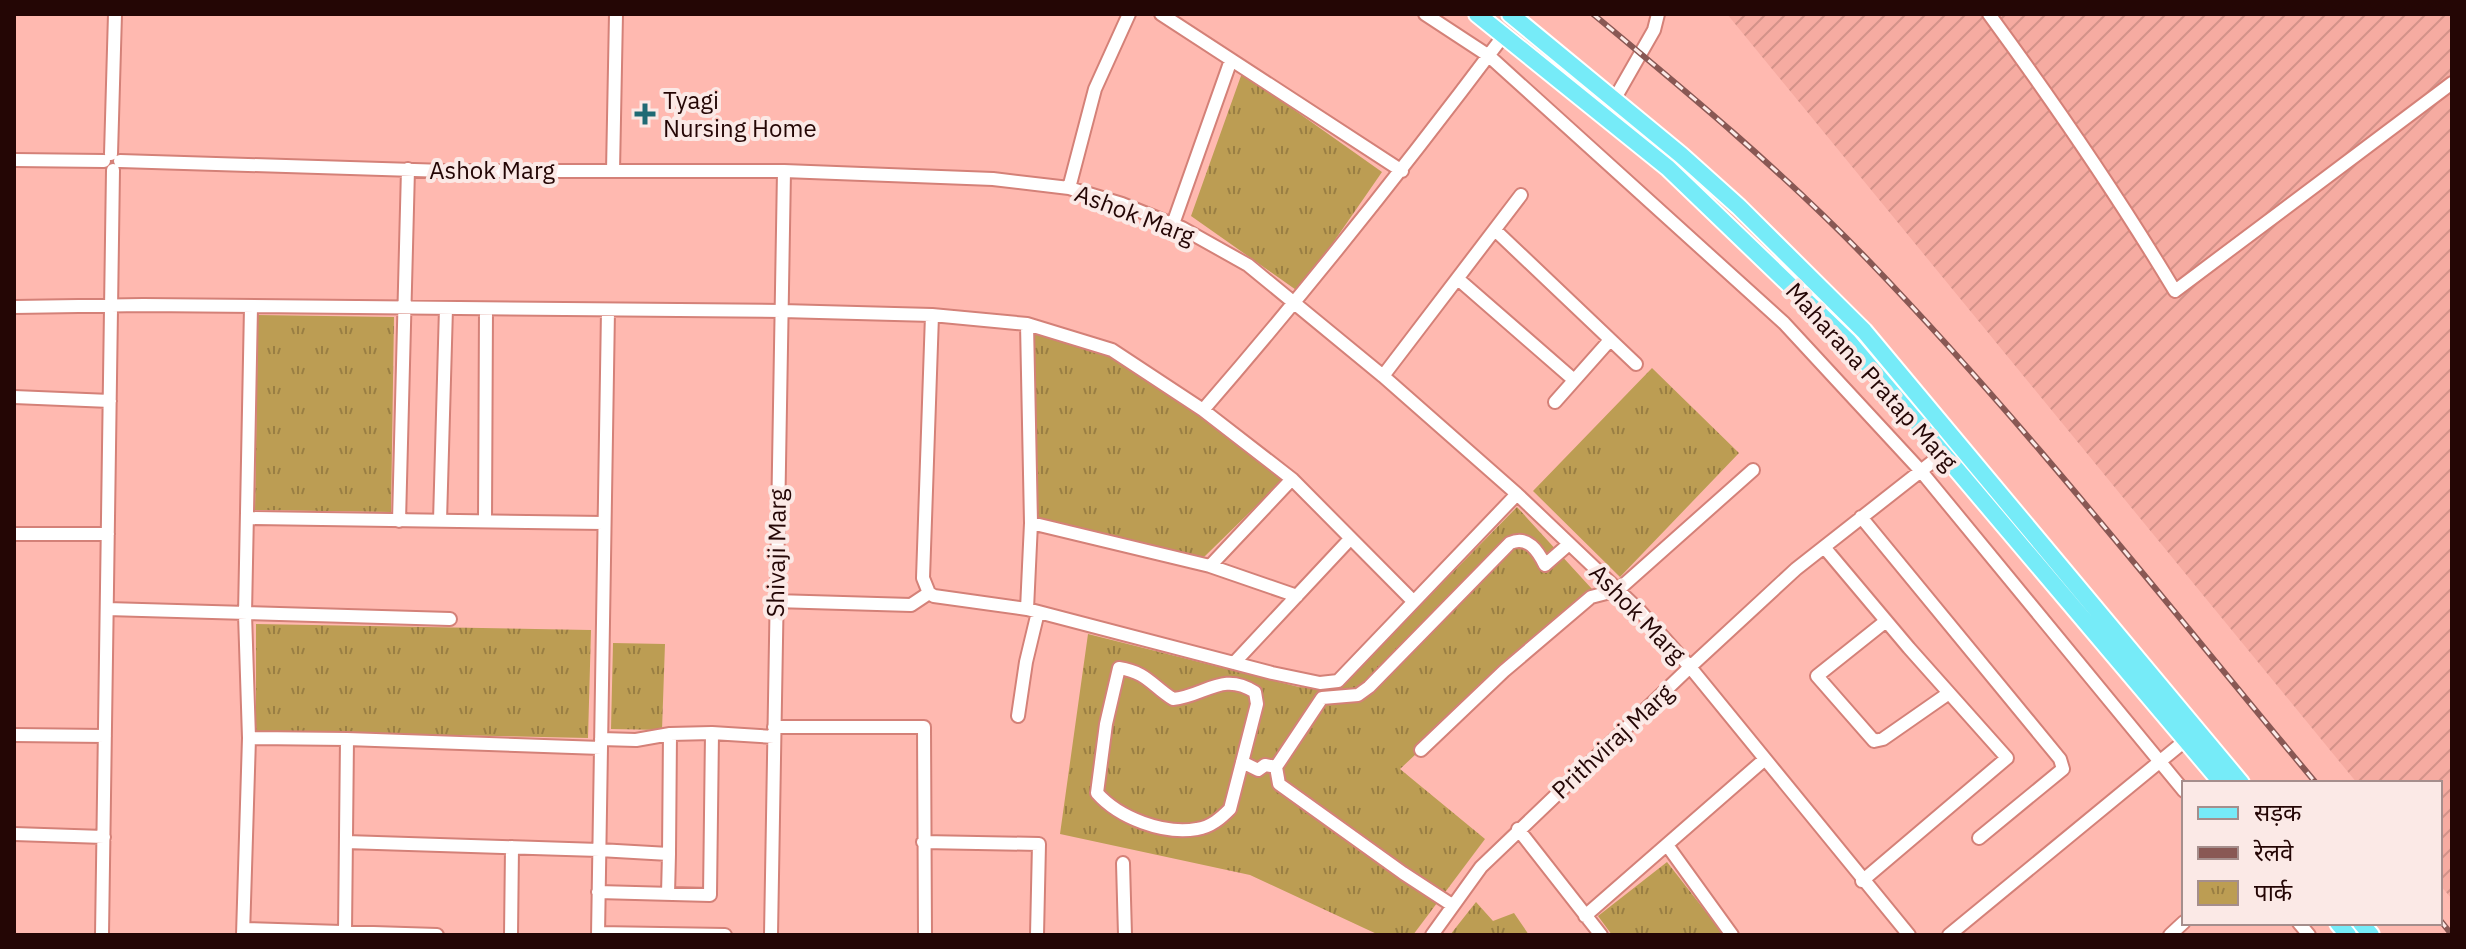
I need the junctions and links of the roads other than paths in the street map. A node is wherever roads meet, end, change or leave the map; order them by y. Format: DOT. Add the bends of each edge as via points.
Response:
graph roads {
  1 [pos="115,14"];
  2 [pos="616,14"];
  3 [pos="1129,14"];
  4 [pos="1161,14"];
  5 [pos="1425,14"];
  6 [pos="1477,14"];
  7 [pos="1510,14"];
  8 [pos="1658,14"];
  9 [pos="1989,14"];
  10 [pos="1504,35"];
  11 [pos="1489,56"];
  12 [pos="1231,60"];
  13 [pos="2452,83"];
  14 [pos="1614,100"];
  15 [pos="14,160"];
  16 [pos="112,161"];
  17 [pos="408,169"];
  18 [pos="613,171"];
  19 [pos="784,171"];
  20 [pos="1402,171"];
  21 [pos="1069,188"];
  22 [pos="1521,195"];
  23 [pos="1173,224"];
  24 [pos="1495,230"];
  25 [pos="1458,279"];
  26 [pos="1295,304"];
  27 [pos="111,306"];
  28 [pos="14,307"];
  29 [pos="251,307"];
  30 [pos="405,308"];
  31 [pos="446,308"];
  32 [pos="486,309"];
  33 [pos="608,310"];
  34 [pos="782,311"];
  35 [pos="932,315"];
  36 [pos="1027,324"];
  37 [pos="1610,340"];
  38 [pos="1636,364"];
  39 [pos="1383,376"];
  40 [pos="1574,380"];
  41 [pos="14,397"];
  42 [pos="110,401"];
  43 [pos="1555,402"];
  44 [pos="1203,410"];
  45 [pos="1957,442"];
  46 [pos="1944,454"];
  47 [pos="1753,470"];
  48 [pos="1920,470"];
  49 [pos="1292,479"];
  50 [pos="1517,494"];
  51 [pos="1861,517"];
  52 [pos="247,518"];
  53 [pos="399,521"];
  54 [pos="440,521"];
  55 [pos="485,521"];
  56 [pos="604,523"];
  57 [pos="1031,523"];
  58 [pos="14,534"];
  59 [pos="108,534"];
  60 [pos="1350,539"];
  61 [pos="1569,544"];
  62 [pos="1824,547"];
  63 [pos="1210,566"];
  64 [pos="1618,590"];
  65 [pos="929,593"];
  66 [pos="1297,596"];
  67 [pos="775,601"];
  68 [pos="1413,601"];
  69 [pos="107,609"];
  70 [pos="1032,611"];
  71 [pos="245,614"];
  72 [pos="450,619"];
  73 [pos="1886,621"];
  74 [pos="1234,663"];
  75 [pos="1690,667"];
  76 [pos="1949,693"];
  77 [pos="1018,716"];
  78 [pos="774,732"];
  79 [pos="712,733"];
  80 [pos="670,734"];
  81 [pos="14,735"];
  82 [pos="105,736"];
  83 [pos="249,738"];
  84 [pos="347,739"];
  85 [pos="2186,740"];
  86 [pos="601,744"];
  87 [pos="1421,750"];
  88 [pos="1765,759"];
  89 [pos="1242,762"];
  90 [pos="2158,763"];
  91 [pos="1276,767"];
  92 [pos="2220,781"];
  93 [pos="2239,781"];
  94 [pos="2182,789"];
  95 [pos="1518,829"];
  96 [pos="14,834"];
  97 [pos="104,837"];
  98 [pos="1979,838"];
  99 [pos="346,842"];
  100 [pos="923,842"];
  101 [pos="1667,845"];
  102 [pos="512,847"];
  103 [pos="599,850"];
  104 [pos="669,854"];
  105 [pos="1123,863"];
  106 [pos="1862,881"];
  107 [pos="598,892"];
  108 [pos="668,894"];
  109 [pos="1452,905"];
  110 [pos="1585,916"];
  111 [pos="243,932"];
  112 [pos="345,932"];
  113 [pos="598,934"];
  114 [pos="102,935"];
  115 [pos="437,935"];
  116 [pos="511,935"];
  117 [pos="682,935"];
  118 [pos="725,935"];
  119 [pos="771,935"];
  120 [pos="925,935"];
  121 [pos="1037,935"];
  122 [pos="1125,935"];
  123 [pos="1432,935"];
  124 [pos="1601,935"];
  125 [pos="1732,935"];
  126 [pos="1909,935"];
  127 [pos="1949,935"];
  1 -- 16 [label="street"];
  2 -- 18 [label="street"];
  3 -- 21 [label="street" via="1095,89"];
  4 -- 12 [label="street"];
  5 -- 11 [label="street"];
  6 -- 10 [label="main road, Maharana Pratap Marg"];
  7 -- 14 [label="main road, Maharana Pratap Marg"];
  8 -- 14 [label="street"];
  9 -- 13 [label="street" via="2175,291"];
  10 -- 11 [label="street"];
  10 -- 46 [label="main road, Maharana Pratap Marg" via="1724,220 1848,341"];
  11 -- 20 [label="street"];
  11 -- 48 [label="street" via="1784,323"];
  12 -- 20 [label="street"];
  12 -- 23 [label="street"];
  14 -- 45 [label="main road, Maharana Pratap Marg" via="1716,186 1801,268 1864,331"];
  15 -- 16 [label="street, Ashok Marg"];
  16 -- 17 [label="street, Ashok Marg"];
  16 -- 27 [label="street"];
  17 -- 18 [label="street, Ashok Marg"];
  17 -- 30 [label="street"];
  18 -- 19 [label="street, Ashok Marg"];
  19 -- 21 [label="street, Ashok Marg" via="993,179"];
  19 -- 34 [label="street, Shivaji Marg"];
  20 -- 26 [label="street"];
  21 -- 23 [label="street, Ashok Marg"];
  22 -- 24 [label="street"];
  23 -- 26 [label="street, Ashok Marg" via="1248,265"];
  24 -- 25 [label="street"];
  24 -- 37 [label="street"];
  25 -- 39 [label="street"];
  25 -- 40 [label="street"];
  26 -- 39 [label="street, Ashok Marg"];
  26 -- 44 [label="street"];
  27 -- 28 [label="street"];
  27 -- 29 [label="street"];
  27 -- 42 [label="street"];
  29 -- 30 [label="street"];
  29 -- 52 [label="street"];
  30 -- 31 [label="street"];
  30 -- 53 [label="street"];
  31 -- 32 [label="street"];
  31 -- 54 [label="street"];
  32 -- 33 [label="street"];
  32 -- 55 [label="street"];
  33 -- 34 [label="street"];
  33 -- 56 [label="street"];
  34 -- 35 [label="street"];
  34 -- 67 [label="street, Shivaji Marg"];
  35 -- 36 [label="street"];
  35 -- 65 [label="street" via="923,578"];
  36 -- 44 [label="street" via="1112,350"];
  36 -- 57 [label="street"];
  37 -- 38 [label="street"];
  37 -- 40 [label="street"];
  39 -- 50 [label="street, Ashok Marg"];
  40 -- 43 [label="street"];
  41 -- 42 [label="street"];
  42 -- 59 [label="street"];
  44 -- 49 [label="street"];
  45 -- 46 [label="street, Prithviraj Marg"];
  45 -- 93 [label="main road, Maharana Pratap Marg"];
  46 -- 48 [label="street, Prithviraj Marg"];
  46 -- 85 [label="main road, Maharana Pratap Marg"];
  47 -- 64 [label="street"];
  48 -- 51 [label="street, Prithviraj Marg"];
  48 -- 90 [label="street"];
  49 -- 60 [label="street"];
  49 -- 63 [label="street"];
  50 -- 61 [label="street, Ashok Marg"];
  50 -- 68 [label="street"];
  51 -- 62 [label="street, Prithviraj Marg"];
  51 -- 98 [label="street" via="2060,759 2063,769"];
  52 -- 53 [label="street"];
  52 -- 71 [label="street"];
  53 -- 54 [label="street"];
  54 -- 55 [label="street"];
  55 -- 56 [label="street"];
  56 -- 86 [label="street"];
  57 -- 63 [label="street"];
  57 -- 70 [label="street"];
  58 -- 59 [label="street"];
  59 -- 69 [label="street"];
  60 -- 66 [label="street"];
  60 -- 68 [label="street"];
  61 -- 64 [label="street, Ashok Marg"];
  61 -- 91 [label="street" via="1545,565 1528,542 1510,543 1369,687 1358,695 1322,698"];
  62 -- 73 [label="street"];
  62 -- 75 [label="street, Prithviraj Marg"];
  63 -- 66 [label="street"];
  64 -- 75 [label="street, Ashok Marg"];
  64 -- 87 [label="street" via="1591,597"];
  65 -- 67 [label="street" via="911,605"];
  65 -- 70 [label="street"];
  66 -- 74 [label="street"];
  67 -- 78 [label="street, Shivaji Marg"];
  68 -- 74 [label="street" via="1338,681 1320,683"];
  69 -- 71 [label="street"];
  69 -- 82 [label="street"];
  70 -- 74 [label="street"];
  70 -- 77 [label="street"];
  71 -- 72 [label="street"];
  71 -- 83 [label="street"];
  73 -- 76 [label="street"];
  73 -- 76 [label="street" via="1817,676 1874,741"];
  75 -- 88 [label="street, Ashok Marg"];
  75 -- 95 [label="street, Prithviraj Marg"];
  76 -- 106 [label="street" via="2007,758"];
  78 -- 79 [label="street"];
  78 -- 100 [label="street" via="924,727"];
  78 -- 119 [label="street, Shivaji Marg"];
  79 -- 80 [label="street"];
  79 -- 108 [label="street" via="710,895"];
  80 -- 86 [label="street"];
  80 -- 104 [label="street"];
  81 -- 82 [label="street"];
  82 -- 97 [label="street"];
  83 -- 84 [label="street"];
  83 -- 111 [label="street"];
  84 -- 86 [label="street"];
  84 -- 99 [label="street"];
  85 -- 90 [label="street"];
  85 -- 92 [label="main road, Maharana Pratap Marg"];
  86 -- 103 [label="street"];
  88 -- 101 [label="street"];
  88 -- 106 [label="street, Ashok Marg"];
  89 -- 89 [label="street" via="1230,809 1198,829 1160,828 1109,807 1097,793 1119,668 1150,678 1173,699 1218,684 1242,684 1255,692 1257,704"];
  89 -- 91 [label="street" via="1258,770"];
  90 -- 94 [label="street"];
  90 -- 127 [label="street"];
  91 -- 109 [label="street" via="1279,784"];
  95 -- 109 [label="street, Prithviraj Marg"];
  95 -- 110 [label="street"];
  96 -- 97 [label="street"];
  97 -- 114 [label="street"];
  99 -- 102 [label="street"];
  99 -- 112 [label="street"];
  100 -- 120 [label="street"];
  100 -- 121 [label="street" via="1039,844"];
  101 -- 110 [label="street"];
  101 -- 125 [label="street"];
  102 -- 103 [label="street"];
  102 -- 116 [label="street"];
  103 -- 104 [label="street"];
  103 -- 107 [label="street"];
  104 -- 108 [label="street"];
  105 -- 122 [label="street"];
  106 -- 126 [label="street, Ashok Marg"];
  107 -- 108 [label="street"];
  107 -- 113 [label="street"];
  109 -- 123 [label="street, Prithviraj Marg"];
  110 -- 124 [label="street"];
  111 -- 112 [label="street"];
  112 -- 115 [label="street"];
  113 -- 117 [label="street"];
  117 -- 118 [label="street"];
}
